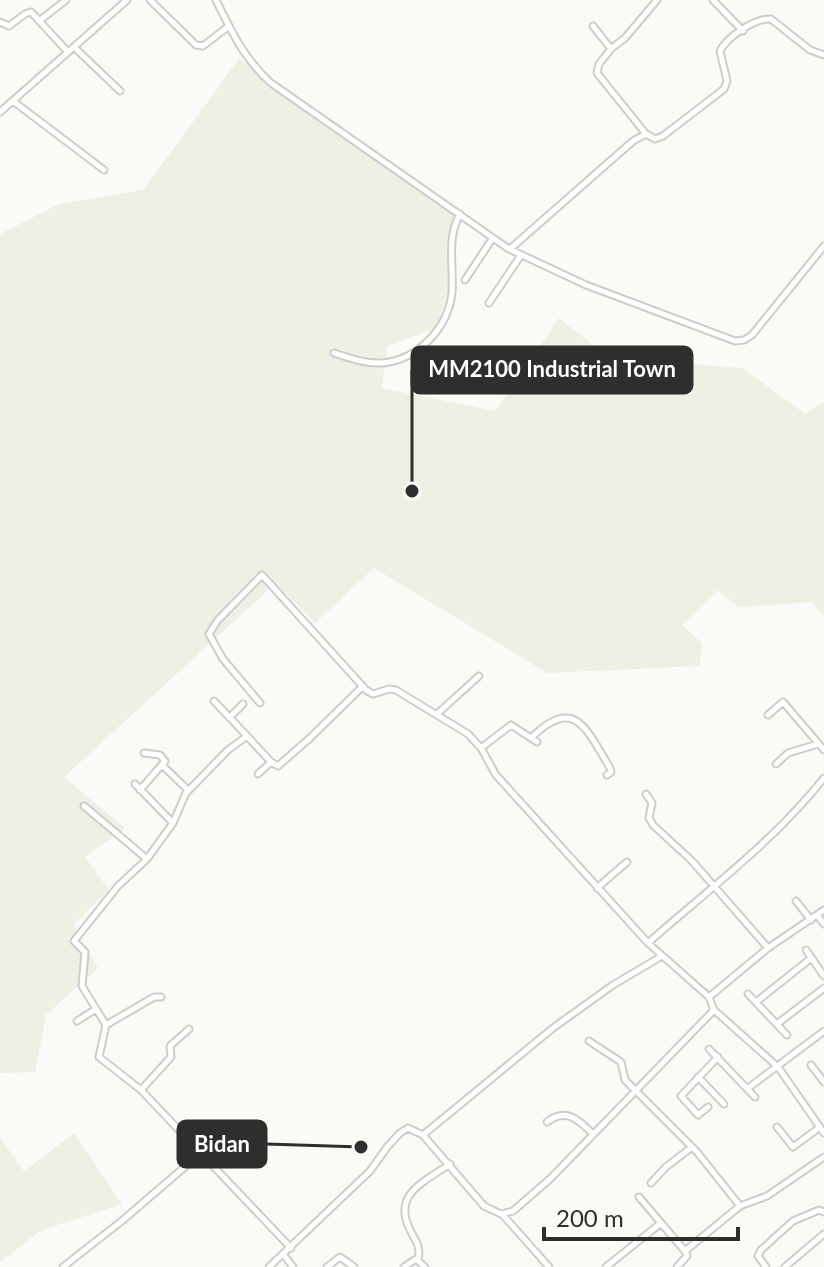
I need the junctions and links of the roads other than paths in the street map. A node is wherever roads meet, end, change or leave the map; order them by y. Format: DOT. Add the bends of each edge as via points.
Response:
graph roads {
  1 [pos="66,0"];
  2 [pos="127,0"];
  3 [pos="150,0"];
  4 [pos="216,0"];
  5 [pos="657,0"];
  6 [pos="713,0"];
  7 [pos="39,21"];
  8 [pos="0,22"];
  9 [pos="229,26"];
  10 [pos="593,26"];
  11 [pos="743,31"];
  12 [pos="611,49"];
  13 [pos="71,50"];
  14 [pos="824,55"];
  15 [pos="120,91"];
  16 [pos="13,101"];
  17 [pos="0,112"];
  18 [pos="646,134"];
  19 [pos="104,170"];
  20 [pos="460,214"];
  21 [pos="492,239"];
  22 [pos="824,246"];
  23 [pos="509,249"];
  24 [pos="521,255"];
  25 [pos="465,280"];
  26 [pos="489,303"];
  27 [pos="334,353"];
  28 [pos="479,676"];
  29 [pos="363,686"];
  30 [pos="214,701"];
  31 [pos="260,703"];
  32 [pos="243,704"];
  33 [pos="437,714"];
  34 [pos="768,715"];
  35 [pos="229,718"];
  36 [pos="247,736"];
  37 [pos="818,744"];
  38 [pos="481,748"];
  39 [pos="824,750"];
  40 [pos="144,753"];
  41 [pos="271,762"];
  42 [pos="776,764"];
  43 [pos="163,766"];
  44 [pos="258,774"];
  45 [pos="607,775"];
  46 [pos="824,778"];
  47 [pos="135,784"];
  48 [pos="140,790"];
  49 [pos="188,790"];
  50 [pos="646,794"];
  51 [pos="84,806"];
  52 [pos="173,823"];
  53 [pos="147,859"];
  54 [pos="627,862"];
  55 [pos="715,886"];
  56 [pos="597,888"];
  57 [pos="796,901"];
  58 [pos="824,910"];
  59 [pos="817,915"];
  60 [pos="811,920"];
  61 [pos="824,924"];
  62 [pos="648,943"];
  63 [pos="768,948"];
  64 [pos="806,950"];
  65 [pos="662,956"];
  66 [pos="810,959"];
  67 [pos="824,976"];
  68 [pos="824,988"];
  69 [pos="748,994"];
  70 [pos="161,997"];
  71 [pos="709,997"];
  72 [pos="756,1002"];
  73 [pos="96,1009"];
  74 [pos="714,1010"];
  75 [pos="77,1021"];
  76 [pos="777,1024"];
  77 [pos="106,1025"];
  78 [pos="189,1029"];
  79 [pos="824,1031"];
  80 [pos="787,1035"];
  81 [pos="589,1041"];
  82 [pos="709,1049"];
  83 [pos="718,1057"];
  84 [pos="811,1065"];
  85 [pos="778,1067"];
  86 [pos="698,1077"];
  87 [pos="823,1078"];
  88 [pos="747,1089"];
  89 [pos="141,1090"];
  90 [pos="636,1090"];
  91 [pos="755,1097"];
  92 [pos="724,1104"];
  93 [pos="708,1107"];
  94 [pos="547,1122"];
  95 [pos="777,1127"];
  96 [pos="822,1130"];
  97 [pos="593,1134"];
  98 [pos="423,1135"];
  99 [pos="692,1147"];
  100 [pos="201,1153"];
  101 [pos="824,1157"];
  102 [pos="450,1164"];
  103 [pos="651,1183"];
  104 [pos="639,1197"];
  105 [pos="740,1206"];
  106 [pos="824,1212"];
  107 [pos="501,1214"];
  108 [pos="661,1223"];
  109 [pos="824,1234"];
  110 [pos="291,1248"];
  111 [pos="685,1251"];
  112 [pos="284,1255"];
  113 [pos="418,1260"];
  114 [pos="63,1267"];
  115 [pos="269,1267"];
  116 [pos="293,1267"];
  117 [pos="327,1267"];
  118 [pos="354,1267"];
  119 [pos="404,1267"];
  120 [pos="425,1267"];
  121 [pos="549,1267"];
  122 [pos="606,1267"];
  123 [pos="677,1267"];
  124 [pos="766,1267"];
  125 [pos="785,1267"];
  1 -- 7 [label="street"];
  2 -- 13 [label="street"];
  3 -- 9 [label="street" via="196,45 203,46"];
  4 -- 9 [label="street"];
  5 -- 12 [label="street"];
  6 -- 11 [label="street"];
  7 -- 8 [label="street" via="29,12 9,26"];
  7 -- 13 [label="street"];
  9 -- 20 [label="street" via="243,53 271,83"];
  10 -- 12 [label="street"];
  11 -- 14 [label="street" via="771,19"];
  11 -- 18 [label="street" via="720,51 724,89 663,136"];
  12 -- 18 [label="street" via="597,73"];
  13 -- 15 [label="street"];
  13 -- 16 [label="street"];
  16 -- 17 [label="street"];
  16 -- 19 [label="street"];
  18 -- 23 [label="street"];
  20 -- 21 [label="street"];
  20 -- 27 [label="street" via="451,231 451,295 432,338 407,356 383,363"];
  21 -- 23 [label="street"];
  21 -- 25 [label="street"];
  22 -- 24 [label="street" via="752,335 735,341"];
  23 -- 24 [label="street"];
  24 -- 26 [label="street"];
  28 -- 33 [label="street"];
  29 -- 31 [label="street" via="262,575 209,634"];
  29 -- 33 [label="street" via="373,694 396,690"];
  29 -- 41 [label="street" via="278,766"];
  30 -- 35 [label="street"];
  32 -- 35 [label="street"];
  33 -- 38 [label="street"];
  34 -- 37 [label="street" via="783,702"];
  35 -- 36 [label="street"];
  36 -- 41 [label="street"];
  36 -- 49 [label="street"];
  37 -- 39 [label="street"];
  37 -- 42 [label="street" via="788,753"];
  38 -- 45 [label="street" via="511,725 534,740 549,720 566,715 597,746 610,768"];
  38 -- 56 [label="street" via="496,775"];
  40 -- 43 [label="street" via="160,755"];
  41 -- 44 [label="street"];
  43 -- 48 [label="street"];
  43 -- 49 [label="street"];
  46 -- 55 [label="street" via="779,829"];
  47 -- 48 [label="street"];
  48 -- 52 [label="street"];
  49 -- 52 [label="street"];
  50 -- 55 [label="street" via="653,825"];
  51 -- 53 [label="street"];
  52 -- 53 [label="street"];
  53 -- 73 [label="street" via="74,941 85,952 82,986"];
  54 -- 56 [label="street"];
  55 -- 62 [label="street"];
  55 -- 63 [label="street"];
  56 -- 62 [label="street"];
  57 -- 60 [label="street"];
  58 -- 59 [label="street"];
  59 -- 60 [label="street"];
  59 -- 61 [label="street"];
  60 -- 63 [label="street"];
  62 -- 65 [label="street"];
  63 -- 71 [label="street"];
  64 -- 66 [label="street"];
  65 -- 71 [label="street"];
  65 -- 98 [label="street" via="553,1028"];
  66 -- 67 [label="street"];
  66 -- 72 [label="street"];
  68 -- 76 [label="street"];
  69 -- 72 [label="street"];
  70 -- 77 [label="street"];
  71 -- 74 [label="street"];
  72 -- 76 [label="street"];
  73 -- 75 [label="street"];
  73 -- 77 [label="street"];
  74 -- 85 [label="street"];
  74 -- 90 [label="street"];
  76 -- 80 [label="street"];
  77 -- 89 [label="street" via="99,1057"];
  78 -- 89 [label="street" via="170,1046 172,1055"];
  79 -- 85 [label="street"];
  81 -- 90 [label="street" via="621,1062 625,1080"];
  82 -- 83 [label="street"];
  83 -- 86 [label="street"];
  83 -- 88 [label="street"];
  84 -- 87 [label="street"];
  85 -- 88 [label="street"];
  85 -- 96 [label="street"];
  86 -- 92 [label="street"];
  86 -- 93 [label="street" via="681,1096 698,1115"];
  88 -- 91 [label="street"];
  89 -- 100 [label="street"];
  90 -- 97 [label="street"];
  90 -- 99 [label="street"];
  94 -- 97 [label="street" via="567,1114"];
  95 -- 96 [label="street" via="794,1147"];
  97 -- 107 [label="street" via="541,1187 513,1211"];
  98 -- 102 [label="street"];
  98 -- 110 [label="street" via="412,1128 400,1133 370,1171"];
  99 -- 103 [label="street"];
  99 -- 105 [label="street"];
  100 -- 110 [label="street"];
  100 -- 114 [label="street"];
  101 -- 105 [label="street" via="767,1196"];
  102 -- 107 [label="street" via="484,1206"];
  102 -- 113 [label="street" via="411,1191 406,1201 404,1216 419,1247"];
  104 -- 108 [label="street"];
  105 -- 111 [label="street"];
  106 -- 124 [label="street" via="793,1221 758,1252"];
  107 -- 121 [label="street"];
  108 -- 111 [label="street"];
  108 -- 122 [label="street"];
  109 -- 125 [label="street"];
  110 -- 112 [label="street"];
  111 -- 123 [label="street" via="686,1259"];
  112 -- 115 [label="street"];
  112 -- 116 [label="street"];
  113 -- 119 [label="street"];
  113 -- 120 [label="street"];
  117 -- 118 [label="street" via="340,1257"];
}
